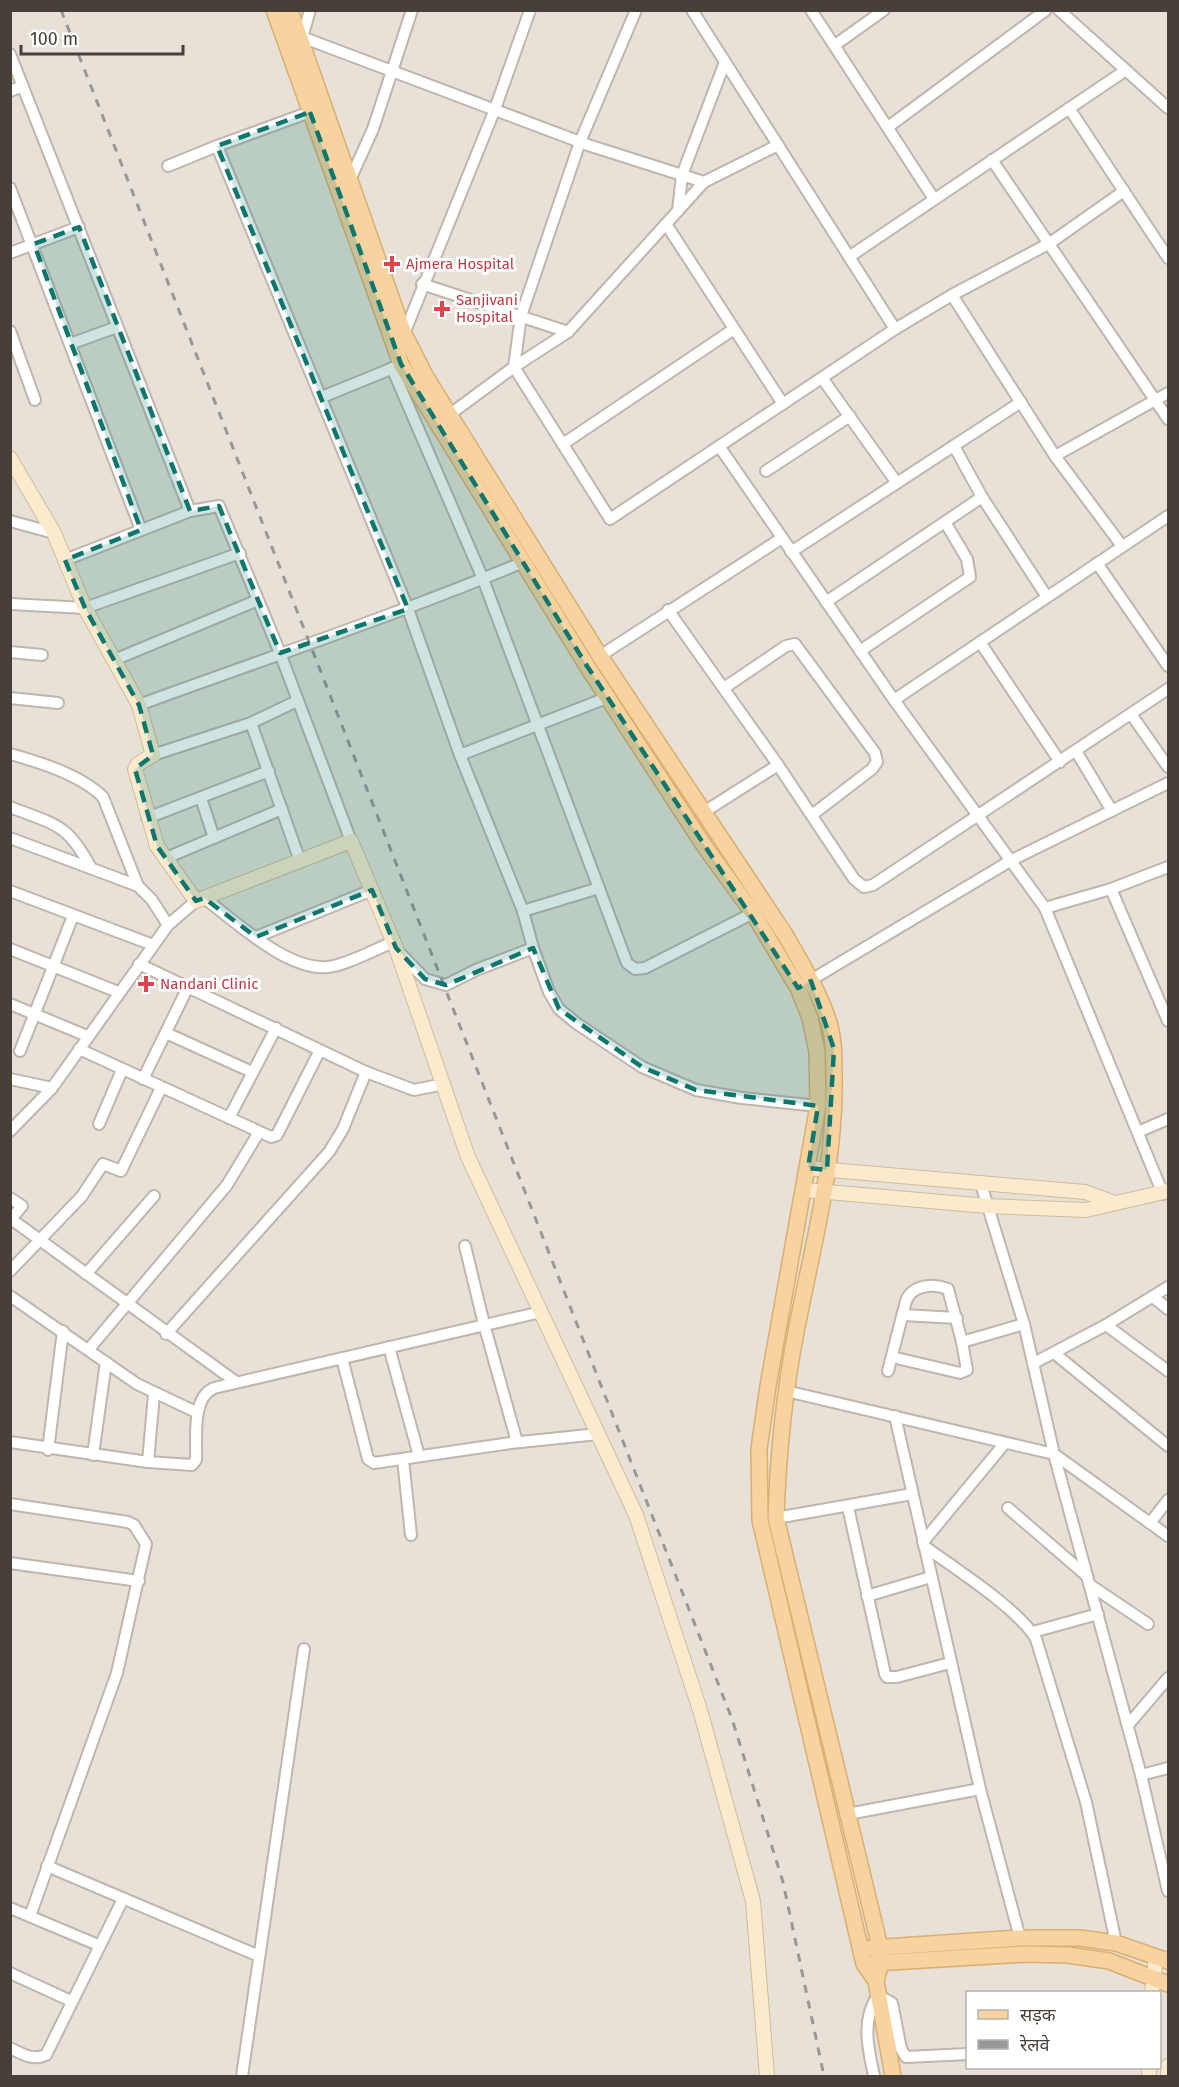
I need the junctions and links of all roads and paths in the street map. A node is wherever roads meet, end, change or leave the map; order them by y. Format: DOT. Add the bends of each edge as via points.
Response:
graph roads {
  1 [pos="274,10"];
  2 [pos="290,10"];
  3 [pos="310,10"];
  4 [pos="412,10"];
  5 [pos="530,10"];
  6 [pos="636,10"];
  7 [pos="692,10"];
  8 [pos="811,10"];
  9 [pos="884,10"];
  10 [pos="1046,10"];
  11 [pos="1059,10"];
  12 [pos="300,37"];
  13 [pos="835,45"];
  14 [pos="10,54"];
  15 [pos="725,62"];
  16 [pos="1126,70"];
  17 [pos="392,72"];
  18 [pos="23,86"];
  19 [pos="10,91"];
  20 [pos="1069,108"];
  21 [pos="1168,108"];
  22 [pos="495,109"];
  23 [pos="310,112"];
  24 [pos="888,127"];
  25 [pos="580,142"];
  26 [pos="778,145"];
  27 [pos="217,146"];
  28 [pos="992,160"];
  29 [pos="168,166"];
  30 [pos="682,175"];
  31 [pos="348,182"];
  32 [pos="705,182"];
  33 [pos="1124,192"];
  34 [pos="12,195"];
  35 [pos="934,199"];
  36 [pos="678,211"];
  37 [pos="666,224"];
  38 [pos="79,228"];
  39 [pos="1050,243"];
  40 [pos="34,244"];
  41 [pos="10,253"];
  42 [pos="849,257"];
  43 [pos="1168,258"];
  44 [pos="422,284"];
  45 [pos="952,295"];
  46 [pos="521,316"];
  47 [pos="117,327"];
  48 [pos="734,329"];
  49 [pos="895,329"];
  50 [pos="10,331"];
  51 [pos="568,332"];
  52 [pos="404,334"];
  53 [pos="70,344"];
  54 [pos="396,366"];
  55 [pos="514,367"];
  56 [pos="822,378"];
  57 [pos="1168,393"];
  58 [pos="322,397"];
  59 [pos="35,400"];
  60 [pos="1156,400"];
  61 [pos="1021,402"];
  62 [pos="783,404"];
  63 [pos="449,415"];
  64 [pos="850,416"];
  65 [pos="1168,419"];
  66 [pos="563,444"];
  67 [pos="719,446"];
  68 [pos="954,446"];
  69 [pos="1055,456"];
  70 [pos="10,458"];
  71 [pos="766,471"];
  72 [pos="897,483"];
  73 [pos="982,497"];
  74 [pos="190,511"];
  75 [pos="1168,516"];
  76 [pos="10,521"];
  77 [pos="945,522"];
  78 [pos="141,530"];
  79 [pos="54,534"];
  80 [pos="782,538"];
  81 [pos="1122,546"];
  82 [pos="792,552"];
  83 [pos="240,553"];
  84 [pos="65,560"];
  85 [pos="521,563"];
  86 [pos="1097,563"];
  87 [pos="483,579"];
  88 [pos="1047,597"];
  89 [pos="258,600"];
  90 [pos="826,602"];
  91 [pos="10,604"];
  92 [pos="79,608"];
  93 [pos="408,609"];
  94 [pos="668,610"];
  95 [pos="980,642"];
  96 [pos="860,651"];
  97 [pos="10,652"];
  98 [pos="280,653"];
  99 [pos="42,655"];
  100 [pos="600,656"];
  101 [pos="114,660"];
  102 [pos="1168,666"];
  103 [pos="724,688"];
  104 [pos="1168,689"];
  105 [pos="10,698"];
  106 [pos="609,698"];
  107 [pos="894,700"];
  108 [pos="297,701"];
  109 [pos="58,703"];
  110 [pos="139,705"];
  111 [pos="1131,714"];
  112 [pos="251,723"];
  113 [pos="539,725"];
  114 [pos="1076,751"];
  115 [pos="10,754"];
  116 [pos="460,754"];
  117 [pos="153,755"];
  118 [pos="1060,762"];
  119 [pos="778,765"];
  120 [pos="1168,767"];
  121 [pos="269,771"];
  122 [pos="1168,783"];
  123 [pos="201,798"];
  124 [pos="10,807"];
  125 [pos="282,809"];
  126 [pos="1112,811"];
  127 [pos="704,812"];
  128 [pos="812,815"];
  129 [pos="977,817"];
  130 [pos="147,818"];
  131 [pos="10,838"];
  132 [pos="214,838"];
  133 [pos="351,841"];
  134 [pos="166,858"];
  135 [pos="300,861"];
  136 [pos="1013,865"];
  137 [pos="1168,867"];
  138 [pos="91,868"];
  139 [pos="138,886"];
  140 [pos="599,888"];
  141 [pos="1111,889"];
  142 [pos="372,890"];
  143 [pos="10,891"];
  144 [pos="198,901"];
  145 [pos="1046,908"];
  146 [pos="523,911"];
  147 [pos="753,914"];
  148 [pos="73,916"];
  149 [pos="170,923"];
  150 [pos="256,937"];
  151 [pos="153,945"];
  152 [pos="395,945"];
  153 [pos="533,948"];
  154 [pos="10,949"];
  155 [pos="139,964"];
  156 [pos="52,966"];
  157 [pos="804,984"];
  158 [pos="188,987"];
  159 [pos="118,992"];
  160 [pos="10,1004"];
  161 [pos="33,1012"];
  162 [pos="1168,1021"];
  163 [pos="276,1028"];
  164 [pos="166,1033"];
  165 [pos="87,1036"];
  166 [pos="79,1049"];
  167 [pos="320,1050"];
  168 [pos="20,1051"];
  169 [pos="122,1070"];
  170 [pos="252,1072"];
  171 [pos="366,1072"];
  172 [pos="143,1078"];
  173 [pos="10,1079"];
  174 [pos="444,1084"];
  175 [pos="52,1088"];
  176 [pos="160,1088"];
  177 [pos="818,1106"];
  178 [pos="229,1118"];
  179 [pos="1168,1119"];
  180 [pos="99,1124"];
  181 [pos="10,1131"];
  182 [pos="259,1132"];
  183 [pos="1138,1132"];
  184 [pos="808,1168"];
  185 [pos="827,1170"];
  186 [pos="981,1184"];
  187 [pos="805,1190"];
  188 [pos="1166,1192"];
  189 [pos="824,1193"];
  190 [pos="154,1196"];
  191 [pos="10,1198"];
  192 [pos="1117,1204"];
  193 [pos="987,1206"];
  194 [pos="40,1242"];
  195 [pos="465,1246"];
  196 [pos="10,1270"];
  197 [pos="86,1274"];
  198 [pos="1168,1287"];
  199 [pos="10,1296"];
  200 [pos="1154,1297"];
  201 [pos="126,1305"];
  202 [pos="1168,1309"];
  203 [pos="541,1312"];
  204 [pos="903,1315"];
  205 [pos="957,1318"];
  206 [pos="484,1324"];
  207 [pos="1024,1324"];
  208 [pos="1106,1325"];
  209 [pos="63,1331"];
  210 [pos="166,1334"];
  211 [pos="962,1342"];
  212 [pos="389,1347"];
  213 [pos="89,1349"];
  214 [pos="1054,1353"];
  215 [pos="892,1357"];
  216 [pos="342,1358"];
  217 [pos="106,1362"];
  218 [pos="1034,1363"];
  219 [pos="888,1371"];
  220 [pos="1168,1371"];
  221 [pos="236,1382"];
  222 [pos="786,1390"];
  223 [pos="154,1394"];
  224 [pos="198,1413"];
  225 [pos="895,1416"];
  226 [pos="598,1434"];
  227 [pos="10,1442"];
  228 [pos="517,1442"];
  229 [pos="1005,1443"];
  230 [pos="1168,1446"];
  231 [pos="48,1450"];
  232 [pos="1054,1454"];
  233 [pos="93,1455"];
  234 [pos="419,1456"];
  235 [pos="403,1459"];
  236 [pos="148,1462"];
  237 [pos="912,1494"];
  238 [pos="1168,1500"];
  239 [pos="10,1504"];
  240 [pos="848,1507"];
  241 [pos="1008,1508"];
  242 [pos="776,1518"];
  243 [pos="1150,1523"];
  244 [pos="411,1534"];
  245 [pos="1168,1536"];
  246 [pos="924,1544"];
  247 [pos="10,1563"];
  248 [pos="931,1577"];
  249 [pos="139,1581"];
  250 [pos="1089,1581"];
  251 [pos="867,1596"];
  252 [pos="1098,1614"];
  253 [pos="1148,1624"];
  254 [pos="1033,1632"];
  255 [pos="304,1649"];
  256 [pos="950,1663"];
  257 [pos="1168,1678"];
  258 [pos="1128,1725"];
  259 [pos="1168,1768"];
  260 [pos="1141,1775"];
  261 [pos="980,1789"];
  262 [pos="848,1814"];
  263 [pos="47,1866"];
  264 [pos="1168,1891"];
  265 [pos="123,1899"];
  266 [pos="10,1908"];
  267 [pos="30,1916"];
  268 [pos="1020,1938"];
  269 [pos="1116,1943"];
  270 [pos="98,1945"];
  271 [pos="880,1955"];
  272 [pos="259,1956"];
  273 [pos="862,1956"];
  274 [pos="1162,1959"];
  275 [pos="10,1973"];
  276 [pos="1168,1984"];
  277 [pos="1152,1985"];
  278 [pos="877,1988"];
  279 [pos="71,2001"];
  280 [pos="10,2048"];
  281 [pos="966,2055"];
  282 [pos="1168,2066"];
  283 [pos="242,2076"];
  284 [pos="767,2076"];
  285 [pos="874,2076"];
  286 [pos="892,2076"];
  287 [pos="1168,2076"];
  1 -- 23 [label="main road"];
  2 -- 12 [label="main road"];
  3 -- 12 [label="street"];
  4 -- 17 [label="street"];
  5 -- 22 [label="street"];
  6 -- 25 [label="street"];
  7 -- 15 [label="street"];
  8 -- 13 [label="street"];
  9 -- 13 [label="street"];
  10 -- 24 [label="street"];
  11 -- 16 [label="street"];
  12 -- 17 [label="street"];
  12 -- 31 [label="main road"];
  13 -- 24 [label="street"];
  14 -- 18 [label="street"];
  15 -- 26 [label="street"];
  15 -- 30 [label="street"];
  16 -- 20 [label="street"];
  16 -- 21 [label="street"];
  17 -- 22 [label="street"];
  17 -- 31 [label="street" via="373,129"];
  18 -- 19 [label="street"];
  18 -- 38 [label="street"];
  20 -- 28 [label="street"];
  20 -- 33 [label="street"];
  22 -- 25 [label="street"];
  22 -- 44 [label="street"];
  23 -- 27 [label="street"];
  23 -- 54 [label="main road"];
  24 -- 35 [label="street"];
  25 -- 30 [label="street"];
  25 -- 46 [label="street"];
  26 -- 32 [label="street"];
  26 -- 42 [label="street"];
  27 -- 29 [label="street"];
  27 -- 58 [label="street"];
  28 -- 35 [label="street"];
  28 -- 39 [label="street"];
  30 -- 32 [label="street"];
  30 -- 36 [label="street"];
  31 -- 52 [label="main road"];
  32 -- 36 [label="street"];
  33 -- 39 [label="street"];
  33 -- 43 [label="street"];
  34 -- 40 [label="street"];
  35 -- 42 [label="street"];
  36 -- 37 [label="street"];
  37 -- 48 [label="street"];
  37 -- 51 [label="street"];
  38 -- 40 [label="street"];
  38 -- 47 [label="street"];
  39 -- 45 [label="street"];
  39 -- 60 [label="street"];
  40 -- 41 [label="street"];
  40 -- 53 [label="street"];
  42 -- 49 [label="street"];
  44 -- 46 [label="street"];
  44 -- 52 [label="street"];
  45 -- 49 [label="street"];
  45 -- 61 [label="street"];
  46 -- 51 [label="street"];
  46 -- 55 [label="street"];
  47 -- 53 [label="street"];
  47 -- 74 [label="street"];
  48 -- 62 [label="street"];
  48 -- 66 [label="street"];
  49 -- 56 [label="street"];
  50 -- 59 [label="street"];
  51 -- 55 [label="street"];
  52 -- 63 [label="main road"];
  53 -- 78 [label="street"];
  54 -- 58 [label="street"];
  54 -- 85 [label="main road"];
  54 -- 87 [label="street"];
  55 -- 63 [label="street"];
  55 -- 66 [label="street"];
  56 -- 62 [label="street"];
  56 -- 64 [label="street"];
  57 -- 60 [label="street"];
  58 -- 93 [label="street"];
  60 -- 65 [label="street"];
  60 -- 69 [label="street"];
  61 -- 68 [label="street"];
  61 -- 69 [label="street"];
  62 -- 67 [label="street"];
  63 -- 100 [label="main road"];
  64 -- 71 [label="street"];
  64 -- 72 [label="street"];
  66 -- 67 [label="street" via="610,519"];
  67 -- 80 [label="street"];
  68 -- 72 [label="street"];
  68 -- 73 [label="street"];
  69 -- 81 [label="street"];
  70 -- 79 [label="street"];
  72 -- 82 [label="street"];
  73 -- 77 [label="street"];
  73 -- 88 [label="street"];
  74 -- 78 [label="street"];
  74 -- 83 [label="street" via="219,506"];
  75 -- 81 [label="street"];
  76 -- 79 [label="street"];
  77 -- 90 [label="street"];
  77 -- 96 [label="street" via="968,559 970,577"];
  78 -- 84 [label="street"];
  79 -- 84 [label="street"];
  80 -- 82 [label="street"];
  80 -- 94 [label="street"];
  81 -- 86 [label="street"];
  82 -- 90 [label="street"];
  83 -- 89 [label="street"];
  83 -- 92 [label="street"];
  84 -- 92 [label="street"];
  85 -- 87 [label="street"];
  85 -- 106 [label="main road"];
  86 -- 88 [label="street"];
  86 -- 102 [label="street"];
  87 -- 93 [label="street"];
  87 -- 113 [label="street"];
  88 -- 95 [label="street"];
  89 -- 98 [label="street"];
  89 -- 101 [label="street"];
  90 -- 96 [label="street"];
  91 -- 92 [label="street"];
  92 -- 101 [label="street"];
  93 -- 98 [label="street"];
  93 -- 116 [label="street"];
  94 -- 100 [label="street"];
  94 -- 103 [label="street"];
  95 -- 107 [label="street"];
  95 -- 118 [label="street"];
  96 -- 107 [label="street"];
  97 -- 99 [label="street"];
  98 -- 108 [label="street"];
  98 -- 110 [label="street"];
  100 -- 127 [label="main road"];
  101 -- 110 [label="street"];
  103 -- 119 [label="street"];
  103 -- 128 [label="street" via="786,646 795,644 875,753 877,762 872,770"];
  104 -- 111 [label="street"];
  105 -- 109 [label="street"];
  106 -- 113 [label="street"];
  106 -- 147 [label="main road"];
  107 -- 129 [label="street"];
  108 -- 112 [label="street"];
  108 -- 133 [label="street"];
  110 -- 117 [label="street"];
  111 -- 114 [label="street"];
  111 -- 120 [label="street"];
  112 -- 117 [label="street"];
  112 -- 121 [label="street"];
  113 -- 116 [label="street"];
  113 -- 140 [label="street"];
  114 -- 118 [label="street"];
  114 -- 126 [label="street"];
  115 -- 139 [label="street" via="67,775 103,797"];
  116 -- 146 [label="street"];
  117 -- 130 [label="street" via="135,769"];
  118 -- 129 [label="street"];
  119 -- 127 [label="street"];
  119 -- 128 [label="street"];
  121 -- 123 [label="street"];
  121 -- 125 [label="street"];
  122 -- 126 [label="street"];
  123 -- 130 [label="street"];
  123 -- 132 [label="street"];
  124 -- 138 [label="street" via="69,833"];
  125 -- 132 [label="street"];
  125 -- 135 [label="street"];
  126 -- 136 [label="street"];
  127 -- 157 [label="main road" via="776,920"];
  128 -- 129 [label="street" via="854,879 864,887 873,885"];
  129 -- 136 [label="street"];
  130 -- 134 [label="street"];
  131 -- 138 [label="street"];
  132 -- 134 [label="street"];
  133 -- 135 [label="street"];
  133 -- 142 [label="street"];
  134 -- 144 [label="street"];
  135 -- 144 [label="street"];
  136 -- 145 [label="street"];
  136 -- 157 [label="street"];
  137 -- 141 [label="street"];
  138 -- 139 [label="street"];
  139 -- 149 [label="street"];
  140 -- 146 [label="street"];
  140 -- 147 [label="street" via="627,963 635,969 645,968"];
  141 -- 145 [label="street"];
  141 -- 162 [label="street"];
  142 -- 150 [label="street"];
  142 -- 152 [label="street"];
  143 -- 148 [label="street"];
  144 -- 149 [label="street"];
  144 -- 150 [label="street"];
  145 -- 183 [label="street"];
  146 -- 153 [label="street"];
  147 -- 157 [label="main road"];
  148 -- 151 [label="street"];
  148 -- 156 [label="street"];
  149 -- 151 [label="street"];
  150 -- 152 [label="street" via="311,967 330,967"];
  151 -- 155 [label="street"];
  152 -- 153 [label="street" via="425,979 446,985"];
  152 -- 174 [label="street"];
  153 -- 177 [label="street" via="559,1009 642,1067 696,1090"];
  154 -- 156 [label="street"];
  155 -- 158 [label="street"];
  155 -- 159 [label="street"];
  156 -- 159 [label="street"];
  156 -- 161 [label="street"];
  157 -- 177 [label="main road" via="817,1052"];
  157 -- 185 [label="main road" via="830,1027 834,1049 833,1122"];
  158 -- 163 [label="street"];
  158 -- 164 [label="street"];
  159 -- 165 [label="street"];
  160 -- 161 [label="street"];
  161 -- 165 [label="street"];
  161 -- 168 [label="street"];
  163 -- 167 [label="street"];
  163 -- 170 [label="street"];
  164 -- 170 [label="street"];
  164 -- 172 [label="street"];
  165 -- 166 [label="street"];
  166 -- 169 [label="street"];
  166 -- 175 [label="street"];
  167 -- 171 [label="street"];
  167 -- 182 [label="street" via="277,1135"];
  169 -- 172 [label="street"];
  169 -- 180 [label="street"];
  170 -- 178 [label="street"];
  171 -- 174 [label="street" via="419,1090"];
  171 -- 210 [label="street" via="343,1129 329,1152"];
  172 -- 176 [label="street"];
  173 -- 175 [label="street"];
  174 -- 203 [label="street" via="468,1157"];
  175 -- 181 [label="street"];
  176 -- 178 [label="street"];
  176 -- 194 [label="street" via="121,1172 103,1164 82,1196"];
  177 -- 184 [label="main road"];
  178 -- 182 [label="street"];
  179 -- 183 [label="street"];
  182 -- 201 [label="street" via="227,1185"];
  183 -- 188 [label="street"];
  184 -- 185 [label="street"];
  184 -- 187 [label="main road"];
  185 -- 186 [label="street"];
  185 -- 189 [label="main road"];
  186 -- 192 [label="street" via="1085,1192"];
  186 -- 193 [label="street"];
  187 -- 189 [label="street"];
  187 -- 273 [label="main road" via="766,1397 759,1449 760,1520"];
  188 -- 192 [label="street"];
  189 -- 193 [label="street"];
  189 -- 222 [label="main road"];
  190 -- 197 [label="street"];
  191 -- 194 [label="street" via="22,1206 11,1219"];
  192 -- 193 [label="street" via="1086,1210"];
  193 -- 207 [label="street"];
  194 -- 196 [label="street"];
  194 -- 197 [label="street"];
  195 -- 206 [label="street"];
  197 -- 201 [label="street"];
  198 -- 200 [label="street"];
  199 -- 209 [label="street"];
  200 -- 202 [label="street"];
  200 -- 208 [label="street"];
  201 -- 210 [label="street"];
  201 -- 213 [label="street"];
  203 -- 206 [label="street"];
  203 -- 226 [label="street"];
  204 -- 205 [label="street"];
  204 -- 205 [label="street" via="912,1291 939,1287 950,1292"];
  204 -- 215 [label="street"];
  205 -- 211 [label="street"];
  206 -- 212 [label="street"];
  206 -- 228 [label="street"];
  207 -- 211 [label="street"];
  207 -- 218 [label="street"];
  208 -- 214 [label="street"];
  208 -- 220 [label="street"];
  209 -- 213 [label="street"];
  209 -- 231 [label="street"];
  210 -- 221 [label="street"];
  211 -- 215 [label="street" via="968,1365 963,1372"];
  212 -- 216 [label="street"];
  212 -- 234 [label="street"];
  213 -- 217 [label="street"];
  214 -- 218 [label="street"];
  214 -- 230 [label="street"];
  215 -- 219 [label="street"];
  216 -- 221 [label="street"];
  216 -- 235 [label="street" via="368,1459 374,1463"];
  217 -- 223 [label="street"];
  217 -- 233 [label="street"];
  218 -- 232 [label="street"];
  221 -- 224 [label="street" via="206,1391"];
  222 -- 225 [label="street"];
  222 -- 242 [label="main road"];
  223 -- 224 [label="street"];
  223 -- 236 [label="street"];
  224 -- 236 [label="street" via="196,1460 192,1465"];
  225 -- 229 [label="street"];
  225 -- 237 [label="street"];
  226 -- 228 [label="street"];
  226 -- 284 [label="street" via="636,1515 700,1710 753,1901"];
  227 -- 231 [label="street"];
  228 -- 234 [label="street"];
  229 -- 232 [label="street"];
  229 -- 246 [label="street"];
  231 -- 233 [label="street"];
  232 -- 243 [label="street"];
  232 -- 250 [label="street"];
  233 -- 236 [label="street"];
  234 -- 235 [label="street"];
  235 -- 244 [label="street"];
  237 -- 240 [label="street"];
  237 -- 246 [label="street"];
  238 -- 243 [label="street"];
  239 -- 249 [label="street" via="134,1525 146,1544"];
  240 -- 242 [label="street"];
  240 -- 251 [label="street"];
  241 -- 250 [label="street"];
  242 -- 262 [label="main road"];
  243 -- 245 [label="street"];
  246 -- 248 [label="street"];
  246 -- 254 [label="street"];
  247 -- 249 [label="street"];
  248 -- 251 [label="street"];
  248 -- 256 [label="street"];
  249 -- 263 [label="street" via="117,1673"];
  250 -- 252 [label="street"];
  250 -- 253 [label="street"];
  251 -- 256 [label="street" via="887,1677"];
  252 -- 254 [label="street"];
  252 -- 258 [label="street"];
  254 -- 269 [label="street" via="1086,1802"];
  255 -- 272 [label="street"];
  256 -- 261 [label="street"];
  257 -- 258 [label="street"];
  258 -- 260 [label="street"];
  259 -- 260 [label="street"];
  260 -- 264 [label="street"];
  261 -- 262 [label="street"];
  261 -- 268 [label="street"];
  262 -- 271 [label="main road"];
  263 -- 265 [label="street"];
  263 -- 267 [label="street"];
  265 -- 270 [label="street"];
  265 -- 272 [label="street"];
  266 -- 267 [label="street"];
  267 -- 270 [label="street"];
  268 -- 269 [label="main road" via="1080,1938"];
  268 -- 271 [label="main road"];
  269 -- 274 [label="main road"];
  270 -- 279 [label="street"];
  271 -- 273 [label="main road"];
  271 -- 277 [label="main road" via="1068,1955 1109,1961"];
  271 -- 278 [label="main road"];
  272 -- 283 [label="street"];
  273 -- 278 [label="main road"];
  274 -- 277 [label="street"];
  275 -- 279 [label="street"];
  276 -- 277 [label="main road"];
  278 -- 281 [label="street" via="892,2003 906,2057"];
  278 -- 285 [label="street" via="867,2020"];
  278 -- 286 [label="main road"];
  279 -- 280 [label="street" via="46,2055 37,2059"];
  282 -- 287 [label="street"];
}
